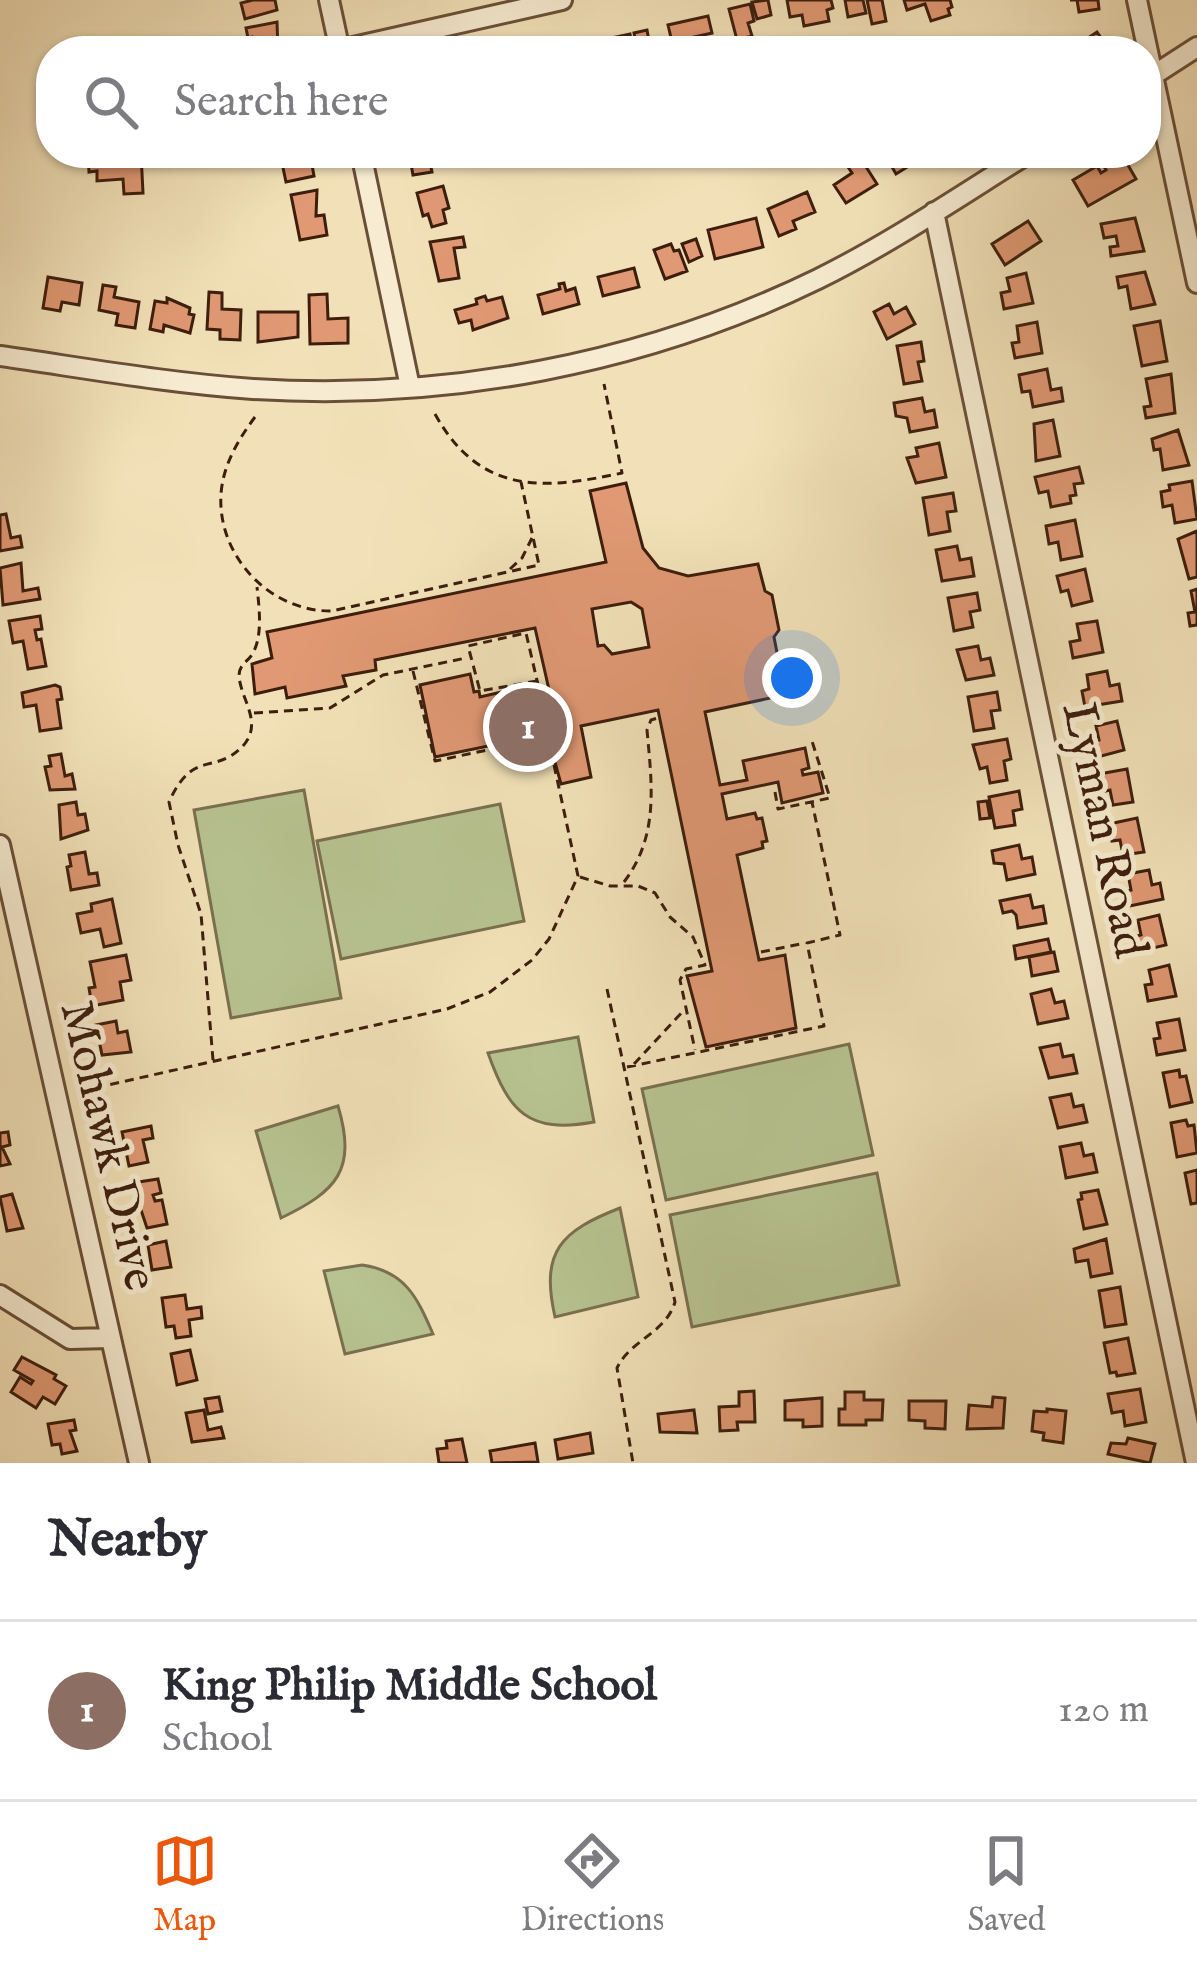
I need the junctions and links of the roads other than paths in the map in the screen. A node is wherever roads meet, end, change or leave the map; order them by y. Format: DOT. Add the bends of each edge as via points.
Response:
graph roads {
  1 [pos="328,0"];
  2 [pos="562,0"];
  3 [pos="1137,0"];
  4 [pos="336,36"];
  5 [pos="405,36"];
  6 [pos="1143,36"];
  7 [pos="1197,47"];
  8 [pos="1161,70"];
  9 [pos="1161,129"];
  10 [pos="365,168"];
  11 [pos="1005,168"];
  12 [pos="934,212"];
  13 [pos="1197,283"];
  14 [pos="0,356"];
  15 [pos="410,387"];
  16 [pos="0,845"];
  17 [pos="0,1294"];
  18 [pos="110,1338"];
  19 [pos="139,1463"];
  20 [pos="1196,1463"];
  1 -- 4 [label="street"];
  2 -- 5 [label="street"];
  3 -- 6 [label="street"];
  7 -- 8 [label="street"];
  9 -- 13 [label="street"];
  10 -- 15 [label="street"];
  11 -- 12 [label="street"];
  12 -- 15 [label="street" via="818,279 703,327 546,372"];
  12 -- 20 [label="street, Lyman Road"];
  14 -- 15 [label="street" via="224,387"];
  16 -- 18 [label="street, Mohawk Drive"];
  17 -- 18 [label="street" via="70,1339"];
  18 -- 19 [label="street, Mohawk Drive"];
}
